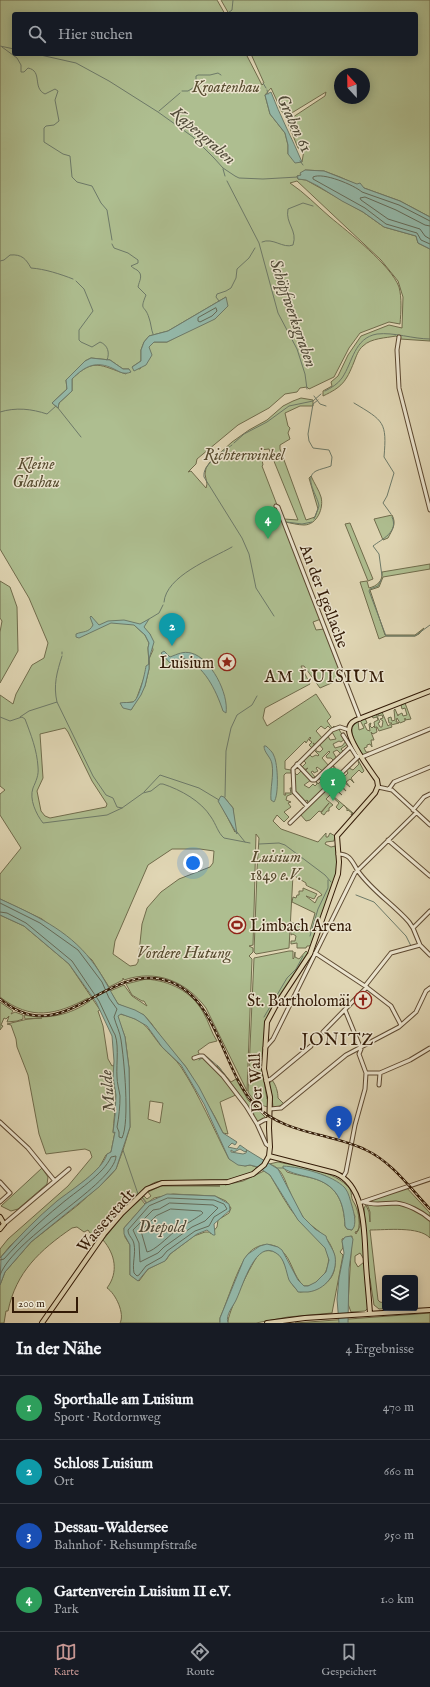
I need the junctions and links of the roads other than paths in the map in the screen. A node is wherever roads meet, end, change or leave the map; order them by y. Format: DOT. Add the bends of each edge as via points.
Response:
graph roads {
  1 [pos="399,336"];
  2 [pos="276,506"];
  3 [pos="430,510"];
  4 [pos="430,692"];
  5 [pos="360,718"];
  6 [pos="349,730"];
  7 [pos="430,730"];
  8 [pos="343,735"];
  9 [pos="350,747"];
  10 [pos="360,756"];
  11 [pos="297,764"];
  12 [pos="430,767"];
  13 [pos="378,787"];
  14 [pos="389,789"];
  15 [pos="430,794"];
  16 [pos="307,806"];
  17 [pos="414,811"];
  18 [pos="290,823"];
  19 [pos="430,825"];
  20 [pos="388,840"];
  21 [pos="338,854"];
  22 [pos="358,871"];
  23 [pos="430,876"];
  24 [pos="430,911"];
  25 [pos="413,928"];
  26 [pos="420,945"];
  27 [pos="313,952"];
  28 [pos="430,955"];
  29 [pos="366,986"];
  30 [pos="430,988"];
  31 [pos="345,1010"];
  32 [pos="401,1025"];
  33 [pos="323,1032"];
  34 [pos="311,1046"];
  35 [pos="265,1048"];
  36 [pos="361,1048"];
  37 [pos="430,1048"];
  38 [pos="194,1058"];
  39 [pos="366,1073"];
  40 [pos="380,1073"];
  41 [pos="266,1081"];
  42 [pos="379,1085"];
  43 [pos="270,1109"];
  44 [pos="269,1119"];
  45 [pos="0,1122"];
  46 [pos="258,1124"];
  47 [pos="270,1147"];
  48 [pos="268,1158"];
  49 [pos="69,1169"];
  50 [pos="342,1177"];
  51 [pos="430,1178"];
  52 [pos="54,1180"];
  53 [pos="0,1182"];
  54 [pos="0,1202"];
  55 [pos="364,1202"];
  56 [pos="360,1205"];
  57 [pos="0,1217"];
  58 [pos="430,1219"];
  59 [pos="4,1224"];
  60 [pos="0,1228"];
  61 [pos="370,1305"];
  62 [pos="430,1310"];
  63 [pos="381,1313"];
  64 [pos="370,1314"];
  65 [pos="42,1323"];
  66 [pos="267,1323"];
  1 -- 3 [label="street" via="399,388"];
  2 -- 5 [label="street, An der Igellache"];
  4 -- 5 [label="main road"];
  5 -- 6 [label="main road" via="352,723"];
  6 -- 10 [label="main road"];
  6 -- 11 [label="street" via="340,727 332,730"];
  7 -- 10 [label="street"];
  8 -- 9 [label="street"];
  9 -- 10 [label="street"];
  9 -- 11 [label="street" via="315,780"];
  10 -- 13 [label="main road" via="378,781"];
  10 -- 16 [label="street"];
  11 -- 16 [label="street" via="292,771 293,789"];
  12 -- 14 [label="street" via="394,782"];
  13 -- 14 [label="street"];
  13 -- 21 [label="main road, Der Wall" via="338,834"];
  14 -- 17 [label="street"];
  15 -- 17 [label="street" via="424,797"];
  16 -- 18 [label="street"];
  17 -- 19 [label="street"];
  17 -- 20 [label="street"];
  20 -- 22 [label="street"];
  20 -- 23 [label="street"];
  21 -- 22 [label="street" via="353,860"];
  21 -- 27 [label="main road, Der Wall" via="336,879"];
  22 -- 25 [label="street"];
  22 -- 27 [label="street"];
  24 -- 25 [label="street"];
  25 -- 26 [label="street"];
  26 -- 28 [label="street"];
  26 -- 29 [label="street" via="391,953"];
  27 -- 29 [label="street"];
  27 -- 35 [label="street" via="273,1039"];
  27 -- 35 [label="main road, Der Wall" via="270,1015"];
  29 -- 31 [label="street"];
  29 -- 32 [label="street" via="391,1006"];
  30 -- 32 [label="street" via="416,1012"];
  31 -- 33 [label="street"];
  31 -- 36 [label="street"];
  32 -- 36 [label="street"];
  34 -- 41 [label="street"];
  35 -- 41 [label="main road, Der Wall"];
  36 -- 39 [label="street" via="360,1059"];
  36 -- 43 [label="street" via="346,1055 281,1108"];
  37 -- 40 [label="street"];
  38 -- 46 [label="street" via="203,1056 219,1071"];
  39 -- 40 [label="street"];
  39 -- 50 [label="street" via="365,1089 346,1172"];
  40 -- 42 [label="street"];
  41 -- 43 [label="main road, Der Wall"];
  43 -- 44 [label="main road, Der Wall"];
  44 -- 46 [label="street"];
  44 -- 47 [label="main road, Der Wall"];
  45 -- 52 [label="street"];
  46 -- 47 [label="street" via="266,1144"];
  47 -- 48 [label="main road, Der Wall"];
  48 -- 50 [label="main road" via="331,1172"];
  48 -- 65 [label="main road, Wasserstadt" via="260,1170 228,1182 165,1183 150,1188 122,1213 104,1234"];
  49 -- 52 [label="street"];
  50 -- 56 [label="main road" via="354,1191"];
  51 -- 55 [label="street"];
  52 -- 59 [label="street"];
  53 -- 54 [label="street" via="10,1193"];
  55 -- 56 [label="street"];
  55 -- 58 [label="street" via="401,1204"];
  56 -- 61 [label="main road" via="364,1223"];
  57 -- 59 [label="main road"];
  59 -- 60 [label="main road"];
  61 -- 63 [label="main road"];
  61 -- 64 [label="main road"];
  62 -- 63 [label="main road"];
  63 -- 64 [label="main road"];
  64 -- 66 [label="main road" via="289,1319"];
}
